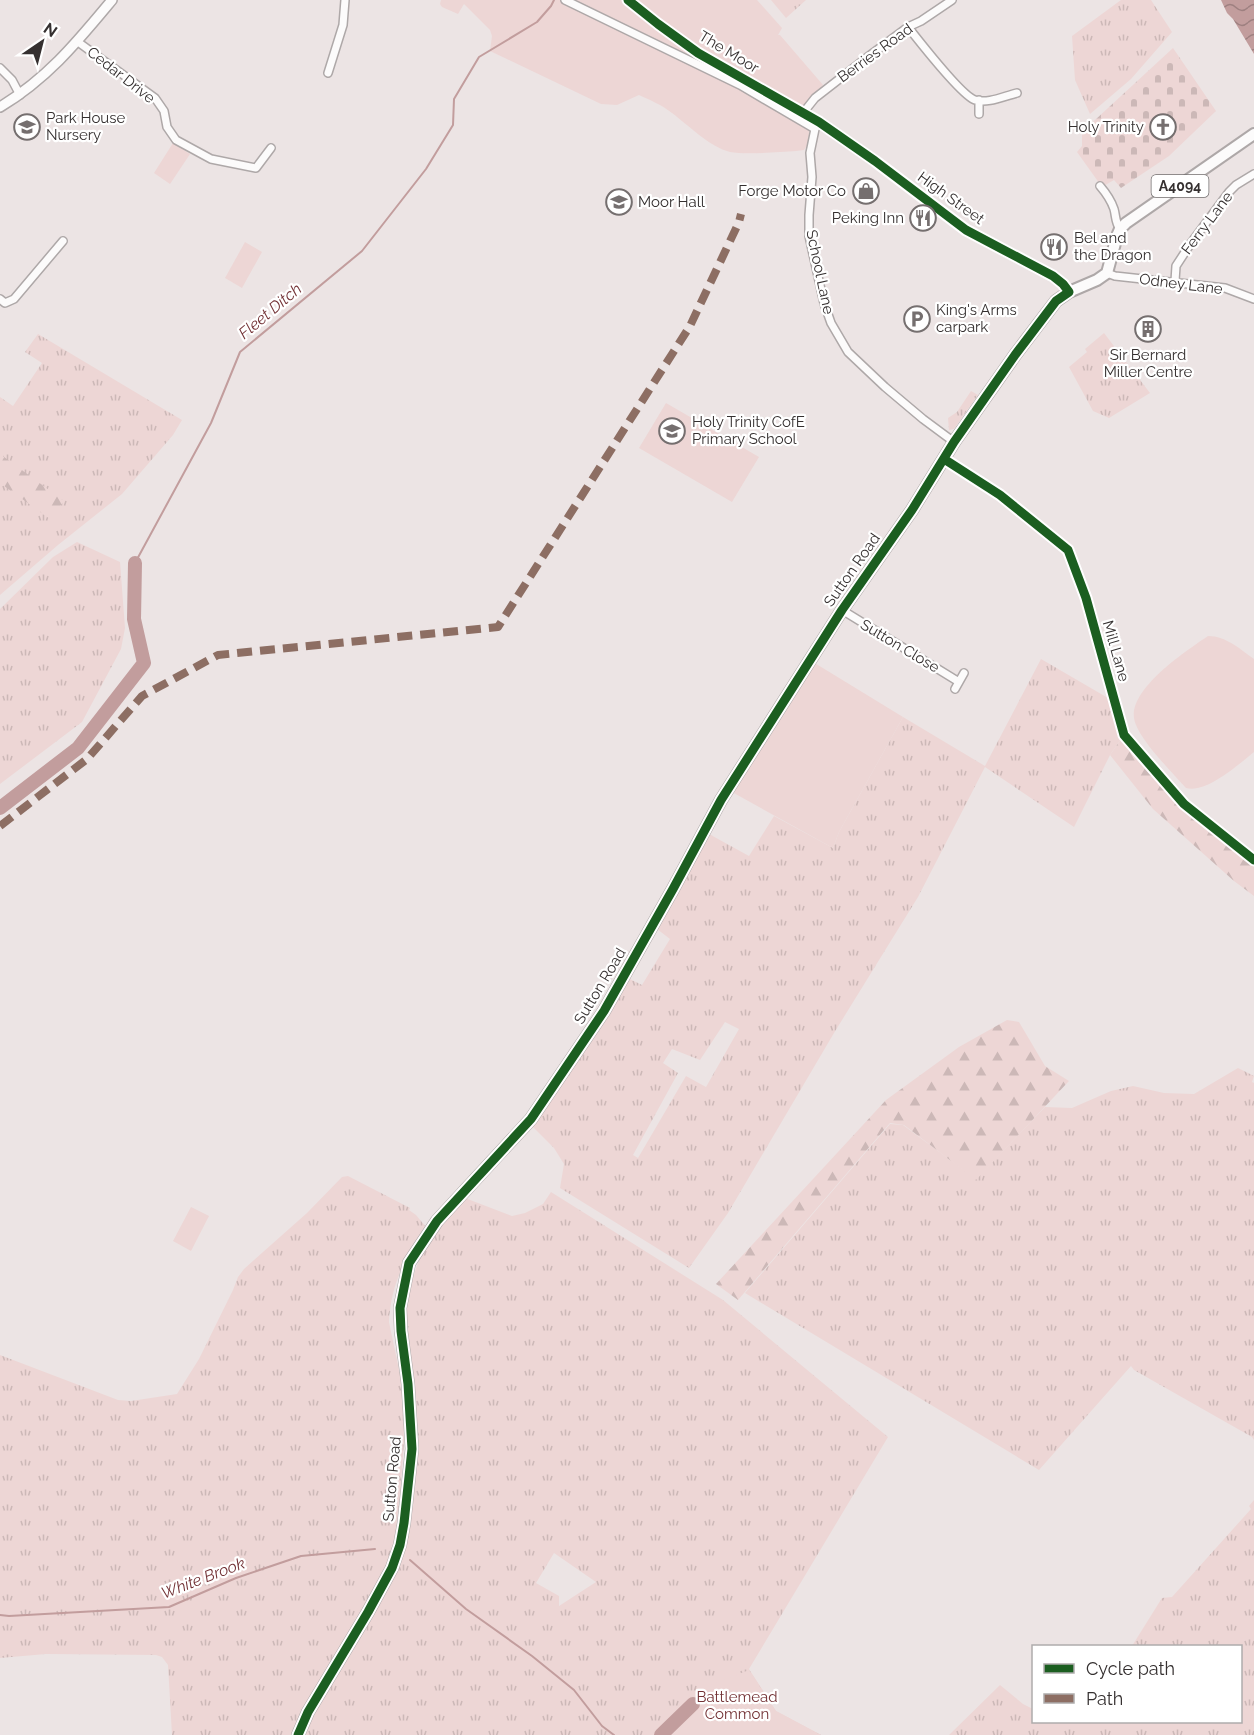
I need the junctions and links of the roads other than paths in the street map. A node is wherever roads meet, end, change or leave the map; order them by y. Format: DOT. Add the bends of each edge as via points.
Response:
graph roads {
  1 [pos="112,0"];
  2 [pos="345,0"];
  3 [pos="565,0"];
  4 [pos="628,0"];
  5 [pos="952,0"];
  6 [pos="908,27"];
  7 [pos="78,42"];
  8 [pos="0,68"];
  9 [pos="328,73"];
  10 [pos="1017,93"];
  11 [pos="20,95"];
  12 [pos="979,100"];
  13 [pos="0,107"];
  14 [pos="803,113"];
  15 [pos="980,114"];
  16 [pos="817,125"];
  17 [pos="1254,134"];
  18 [pos="270,148"];
  19 [pos="1254,174"];
  20 [pos="1100,186"];
  21 [pos="1120,229"];
  22 [pos="63,241"];
  23 [pos="1107,273"];
  24 [pos="1174,281"];
  25 [pos="1069,292"];
  26 [pos="0,299"];
  27 [pos="1254,299"];
  28 [pos="954,442"];
  29 [pos="944,459"];
  30 [pos="842,610"];
  31 [pos="964,673"];
  32 [pos="1254,860"];
  33 [pos="298,1735"];
  1 -- 7 [label="main road"];
  2 -- 9 [label="street" via="343,25"];
  3 -- 16 [label="street"];
  4 -- 14 [label="main road, The Moor" via="698,53"];
  5 -- 6 [label="street, Berries Road"];
  6 -- 12 [label="street" via="962,91"];
  6 -- 14 [label="street, Berries Road" via="815,98"];
  7 -- 11 [label="main road"];
  7 -- 18 [label="street, Cedar Drive" via="155,98 176,141 211,159 256,168"];
  8 -- 11 [label="street"];
  10 -- 12 [label="street"];
  11 -- 13 [label="main road"];
  12 -- 15 [label="street"];
  14 -- 16 [label="main road, The Moor"];
  16 -- 25 [label="main road, High Street" via="875,161 966,230 1053,276"];
  16 -- 28 [label="street, School Lane" via="810,153 809,236 831,323 848,352"];
  17 -- 21 [label="main road, A4094"];
  19 -- 24 [label="street, Ferry Lane" via="1229,192 1176,266"];
  20 -- 21 [label="street"];
  21 -- 23 [label="main road"];
  22 -- 26 [label="street" via="14,299 5,303"];
  23 -- 24 [label="street, Odney Lane"];
  23 -- 25 [label="main road"];
  24 -- 27 [label="street, Odney Lane" via="1225,288"];
  25 -- 28 [label="main road, Sutton Road" via="1056,301"];
  28 -- 29 [label="main road, Sutton Road"];
  29 -- 30 [label="main road, Sutton Road"];
  29 -- 32 [label="street, Mill Lane" via="1000,495 1068,550 1086,598 1124,735 1184,804"];
  30 -- 31 [label="street, Sutton Close" via="957,685"];
  30 -- 33 [label="main road, Sutton Road" via="721,800 604,1011 531,1119 437,1221 409,1263 400,1308 412,1449 400,1545 392,1568"];
}
